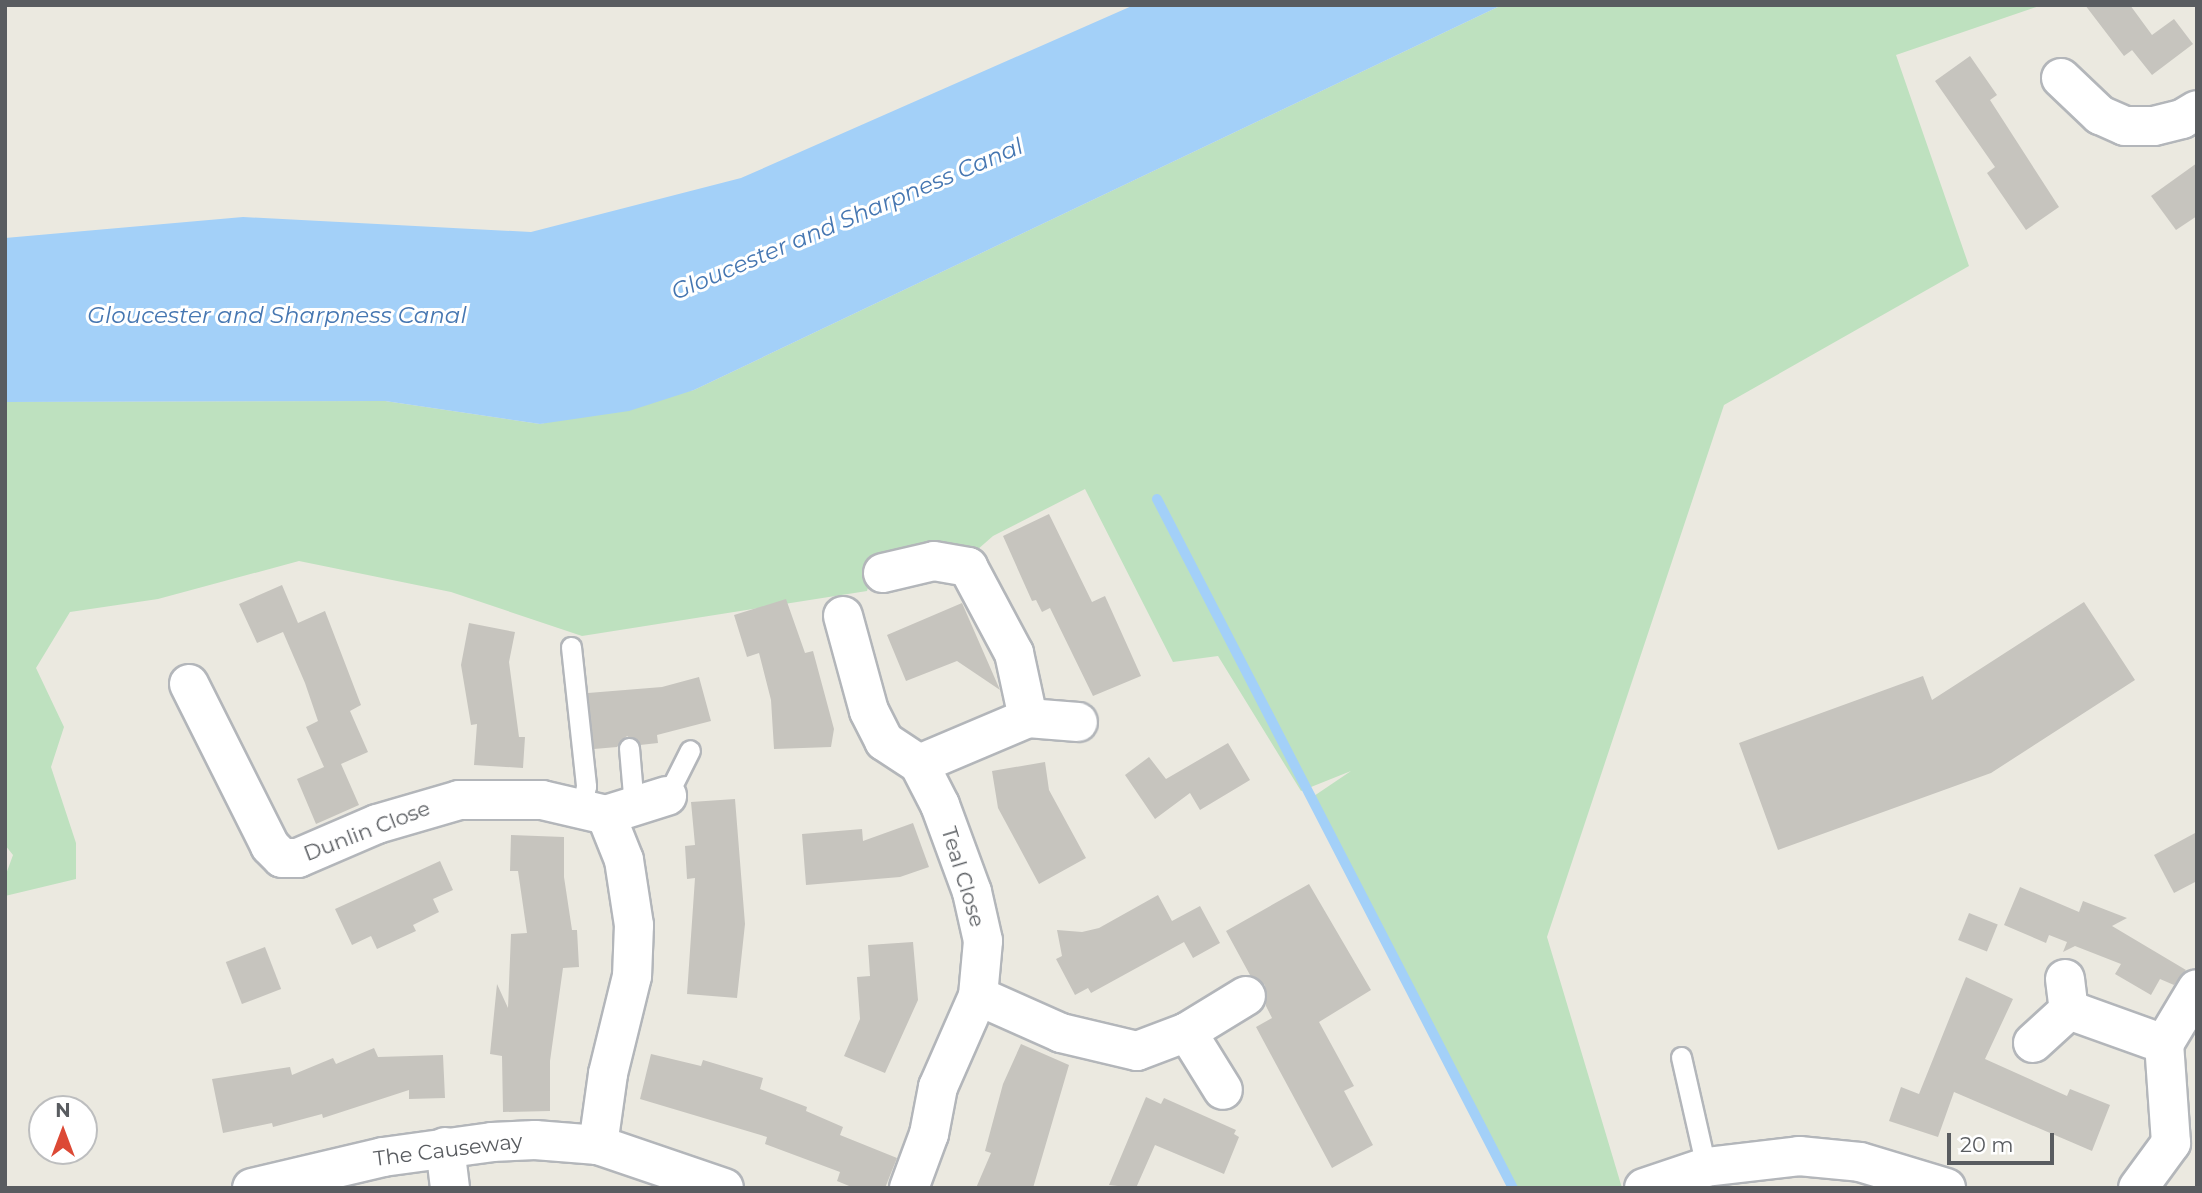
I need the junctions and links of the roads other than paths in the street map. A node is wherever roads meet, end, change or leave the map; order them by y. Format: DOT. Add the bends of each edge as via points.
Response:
graph roads {
  1 [pos="2061,78"];
  2 [pos="2197,110"];
  3 [pos="883,573"];
  4 [pos="843,616"];
  5 [pos="571,647"];
  6 [pos="190,684"];
  7 [pos="1028,718"];
  8 [pos="1079,722"];
  9 [pos="629,748"];
  10 [pos="690,750"];
  11 [pos="919,764"];
  12 [pos="622,806"];
  13 [pos="2197,989"];
  14 [pos="978,996"];
  15 [pos="1246,996"];
  16 [pos="1187,1032"];
  17 [pos="2033,1043"];
  18 [pos="2164,1044"];
  19 [pos="1681,1057"];
  20 [pos="1223,1090"];
  21 [pos="597,1145"];
  22 [pos="445,1147"];
  23 [pos="1706,1167"];
  24 [pos="1928,1184"];
  25 [pos="253,1188"];
  26 [pos="450,1188"];
  27 [pos="724,1188"];
  28 [pos="909,1188"];
  29 [pos="1644,1188"];
  30 [pos="2138,1188"];
  1 -- 2 [label="street" via="2100,115 2125,126 2154,126"];
  3 -- 7 [label="street" via="934,561 968,567 1014,653"];
  4 -- 11 [label="street" via="869,711 884,741"];
  5 -- 12 [label="lane" via="586,786"];
  6 -- 12 [label="street, Dunlin Close" via="270,846 282,858 299,858 377,824 459,800"];
  7 -- 8 [label="street"];
  7 -- 11 [label="street"];
  9 -- 12 [label="lane"];
  10 -- 12 [label="lane"];
  11 -- 14 [label="street, Teal Close" via="972,892 983,941"];
  12 -- 21 [label="street" via="634,925 632,976 608,1074"];
  13 -- 18 [label="street"];
  14 -- 16 [label="street" via="1061,1033 1137,1051"];
  14 -- 28 [label="street, Teal Close" via="938,1087 929,1134"];
  15 -- 16 [label="street"];
  16 -- 20 [label="street"];
  17 -- 18 [label="street" via="2067,994"];
  18 -- 30 [label="street" via="2171,1143"];
  19 -- 23 [label="lane"];
  21 -- 22 [label="street, The Causeway" via="535,1140"];
  21 -- 27 [label="street, The Causeway"];
  22 -- 25 [label="street, The Causeway" via="349,1163"];
  22 -- 26 [label="street"];
  23 -- 24 [label="street" via="1800,1156 1860,1162"];
  23 -- 29 [label="street"];
}
